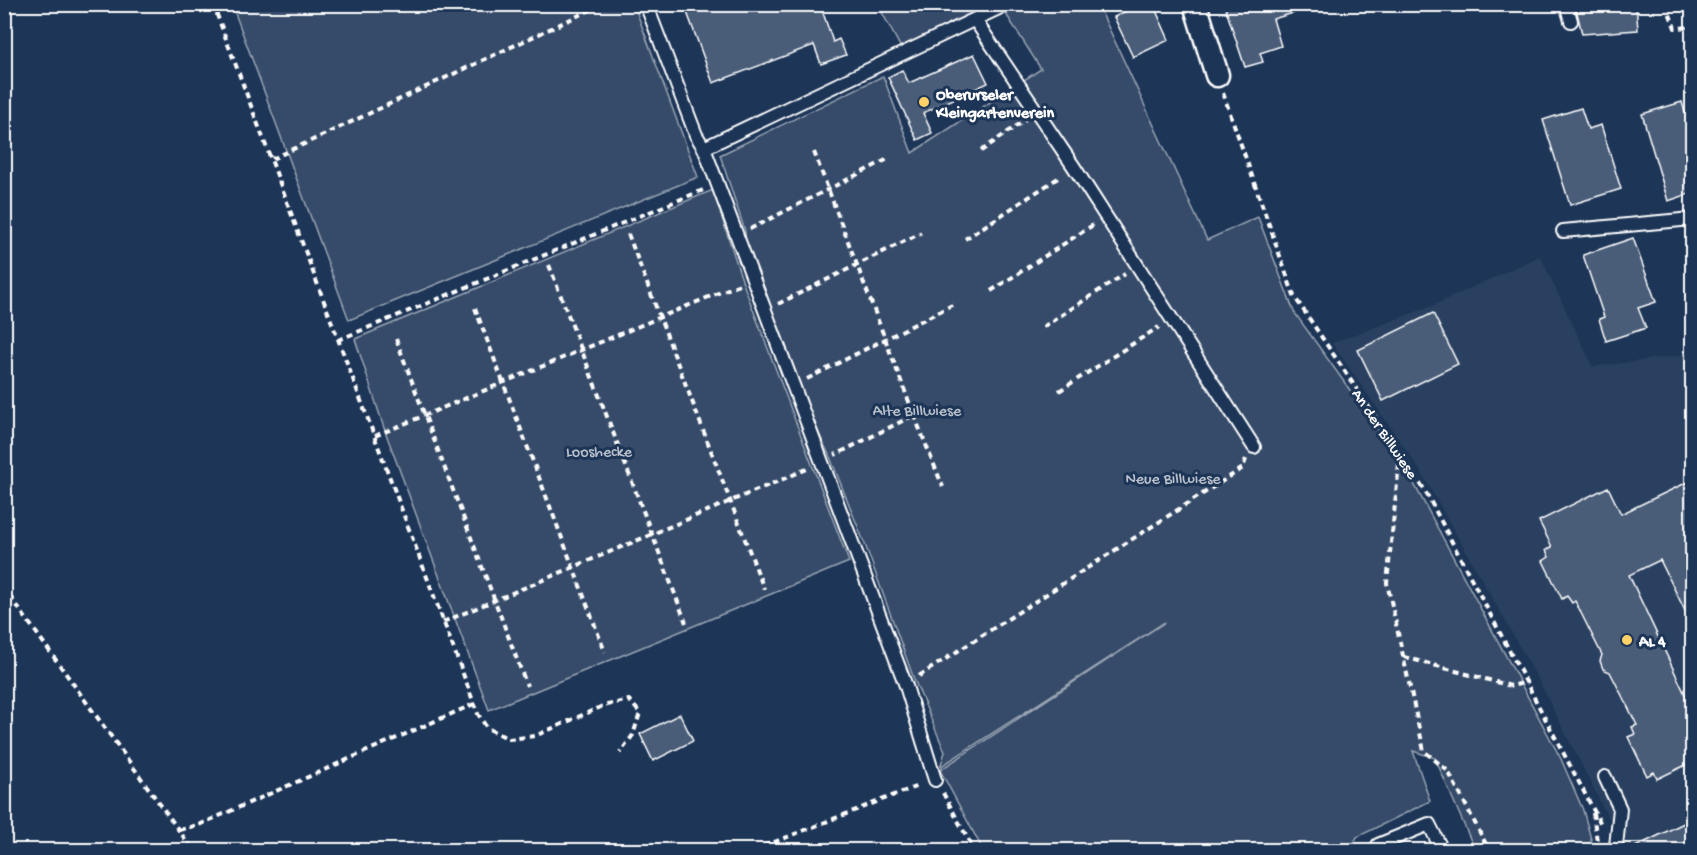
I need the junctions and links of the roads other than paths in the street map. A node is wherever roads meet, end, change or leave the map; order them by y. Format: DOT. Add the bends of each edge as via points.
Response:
graph roads {
  1 [pos="646,4"];
  2 [pos="1007,4"];
  3 [pos="1196,4"];
  4 [pos="1566,4"];
  5 [pos="975,20"];
  6 [pos="1571,21"];
  7 [pos="1217,75"];
  8 [pos="704,148"];
  9 [pos="1692,219"];
  10 [pos="1563,231"];
  11 [pos="1254,447"];
  12 [pos="1605,777"];
  13 [pos="935,780"];
  14 [pos="1378,845"];
  15 [pos="1618,848"];
  16 [pos="1442,850"];
  1 -- 8 [label="lane"];
  2 -- 5 [label="lane"];
  3 -- 7 [label="street"];
  4 -- 6 [label="lane"];
  5 -- 8 [label="lane"];
  5 -- 11 [label="lane"];
  8 -- 13 [label="lane" via="906,686"];
  9 -- 10 [label="lane"];
  12 -- 15 [label="lane" via="1620,808"];
  14 -- 16 [label="lane" via="1429,824"];
}
